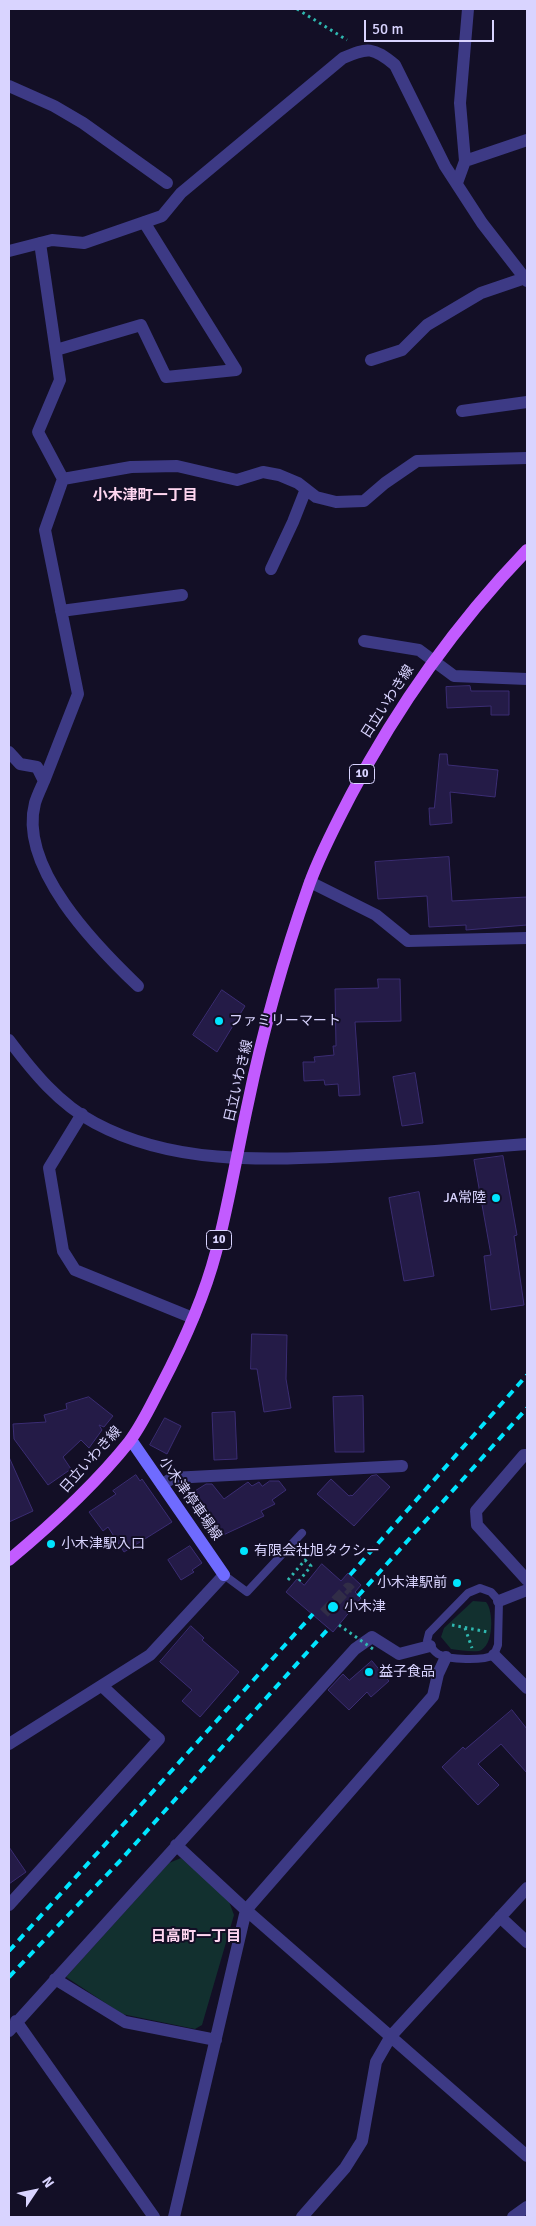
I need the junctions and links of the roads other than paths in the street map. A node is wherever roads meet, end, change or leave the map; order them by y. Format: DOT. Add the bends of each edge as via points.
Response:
graph roads {
  1 [pos="468,9"];
  2 [pos="9,86"];
  3 [pos="527,140"];
  4 [pos="466,161"];
  5 [pos="167,183"];
  6 [pos="456,184"];
  7 [pos="144,222"];
  8 [pos="40,243"];
  9 [pos="9,251"];
  10 [pos="526,279"];
  11 [pos="56,350"];
  12 [pos="370,360"];
  13 [pos="527,402"];
  14 [pos="462,411"];
  15 [pos="527,458"];
  16 [pos="63,479"];
  17 [pos="306,488"];
  18 [pos="527,550"];
  19 [pos="271,569"];
  20 [pos="182,596"];
  21 [pos="61,611"];
  22 [pos="364,641"];
  23 [pos="434,660"];
  24 [pos="527,679"];
  25 [pos="9,752"];
  26 [pos="44,782"];
  27 [pos="310,882"];
  28 [pos="527,938"];
  29 [pos="138,986"];
  30 [pos="9,1040"];
  31 [pos="82,1114"];
  32 [pos="527,1144"];
  33 [pos="237,1158"];
  34 [pos="193,1318"];
  35 [pos="131,1440"];
  36 [pos="527,1455"];
  37 [pos="402,1466"];
  38 [pos="162,1485"];
  39 [pos="302,1534"];
  40 [pos="9,1560"];
  41 [pos="224,1574"];
  42 [pos="527,1580"];
  43 [pos="527,1590"];
  44 [pos="499,1601"];
  45 [pos="430,1646"];
  46 [pos="494,1655"];
  47 [pos="446,1657"];
  48 [pos="102,1686"];
  49 [pos="527,1688"];
  50 [pos="9,1744"];
  51 [pos="176,1845"];
  52 [pos="527,1888"];
  53 [pos="9,1905"];
  54 [pos="246,1910"];
  55 [pos="500,1917"];
  56 [pos="527,1942"];
  57 [pos="55,1979"];
  58 [pos="12,2026"];
  59 [pos="391,2036"];
  60 [pos="216,2040"];
  61 [pos="527,2156"];
  62 [pos="527,2207"];
  63 [pos="154,2217"];
  64 [pos="174,2217"];
  65 [pos="302,2217"];
  66 [pos="513,2217"];
  1 -- 4 [label="street" via="460,103"];
  2 -- 5 [label="street" via="83,123"];
  3 -- 4 [label="street"];
  4 -- 6 [label="street"];
  6 -- 7 [label="street" via="395,64 380,53 362,50 343,58 181,193 162,216"];
  6 -- 10 [label="street"];
  7 -- 8 [label="street" via="84,243 52,240"];
  7 -- 11 [label="street" via="236,370 166,377 141,325"];
  8 -- 9 [label="street"];
  8 -- 11 [label="street"];
  10 -- 12 [label="street" via="482,293 427,325 402,350"];
  11 -- 16 [label="street" via="60,380 38,432"];
  13 -- 14 [label="street"];
  15 -- 17 [label="street" via="417,461 364,501 336,502 316,497"];
  16 -- 17 [label="street" via="131,467 177,466 237,480 263,472 279,475"];
  16 -- 21 [label="street" via="45,530"];
  17 -- 19 [label="street"];
  18 -- 23 [label="main road, 日立いわき線 / 10"];
  20 -- 21 [label="street"];
  21 -- 26 [label="street" via="78,694"];
  22 -- 23 [label="street" via="419,650"];
  23 -- 24 [label="street" via="454,676"];
  23 -- 27 [label="main road, 日立いわき線 / 10" via="371,757 334,826"];
  25 -- 26 [label="street" via="20,764 37,767"];
  26 -- 29 [label="street" via="35,804 37,851 49,877 81,926"];
  27 -- 28 [label="street" via="376,915 408,941"];
  27 -- 33 [label="main road, 日立いわき線 / 10" via="279,978"];
  30 -- 31 [label="street" via="40,1080"];
  31 -- 33 [label="street" via="118,1134 161,1149"];
  31 -- 34 [label="street" via="49,1168 63,1251 75,1270"];
  32 -- 33 [label="street" via="418,1153"];
  33 -- 34 [label="main road, 日立いわき線 / 10" via="217,1250"];
  34 -- 35 [label="main road, 日立いわき線 / 10" via="171,1367"];
  35 -- 38 [label="main road, 小木津停車場線"];
  35 -- 40 [label="main road, 日立いわき線 / 10" via="72,1504"];
  36 -- 42 [label="street" via="476,1511 477,1525"];
  37 -- 38 [label="street" via="172,1478"];
  38 -- 41 [label="main road, 小木津停車場線"];
  39 -- 41 [label="lane" via="247,1592"];
  41 -- 48 [label="street" via="150,1655"];
  43 -- 44 [label="street"];
  44 -- 45 [label="lane" via="486,1588 474,1588 440,1621 428,1637"];
  44 -- 46 [label="lane" via="499,1634"];
  45 -- 47 [label="lane"];
  45 -- 51 [label="street" via="399,1654 372,1637 355,1649"];
  46 -- 47 [label="lane"];
  46 -- 49 [label="street"];
  47 -- 54 [label="street" via="433,1696"];
  48 -- 50 [label="street"];
  48 -- 53 [label="street" via="159,1739"];
  51 -- 54 [label="street"];
  51 -- 57 [label="street"];
  52 -- 55 [label="street"];
  54 -- 59 [label="street"];
  54 -- 60 [label="street"];
  55 -- 56 [label="street"];
  55 -- 59 [label="street"];
  57 -- 58 [label="street"];
  57 -- 60 [label="street" via="126,2022"];
  58 -- 63 [label="street"];
  59 -- 61 [label="street"];
  59 -- 65 [label="street" via="376,2062 362,2141 344,2168"];
  60 -- 64 [label="street"];
  62 -- 66 [label="street"];
}
